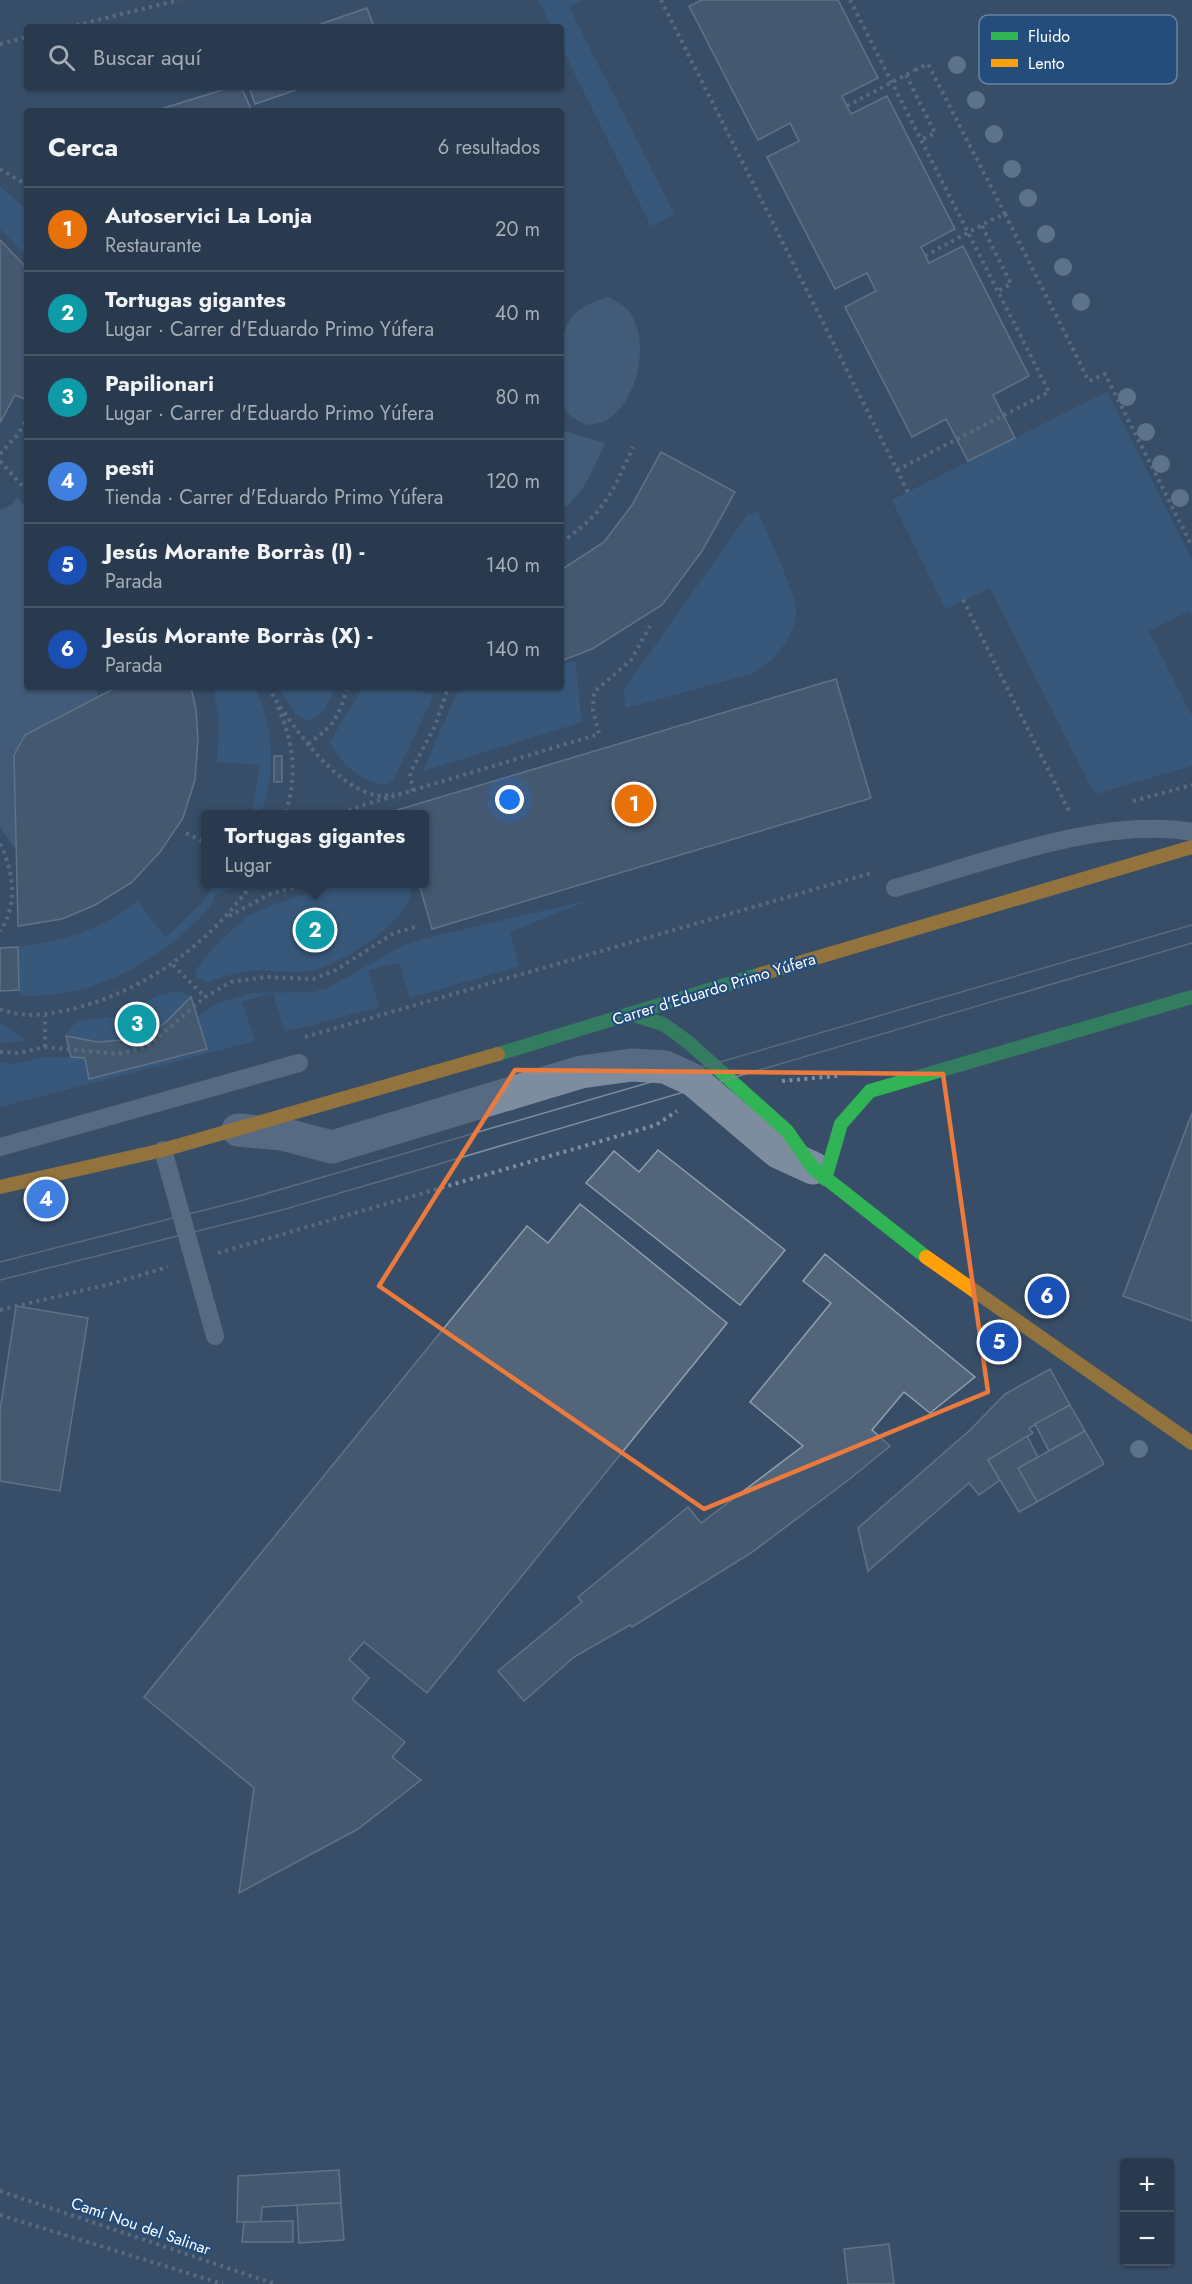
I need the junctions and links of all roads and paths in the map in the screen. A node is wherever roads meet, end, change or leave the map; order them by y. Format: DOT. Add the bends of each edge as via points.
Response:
graph roads {
  1 [pos="179,0"];
  2 [pos="661,0"];
  3 [pos="850,0"];
  4 [pos="81,24"];
  5 [pos="24,38"];
  6 [pos="0,44"];
  7 [pos="906,75"];
  8 [pos="847,106"];
  9 [pos="921,140"];
  10 [pos="0,169"];
  11 [pos="24,183"];
  12 [pos="1005,214"];
  13 [pos="982,226"];
  14 [pos="925,256"];
  15 [pos="998,291"];
  16 [pos="24,424"];
  17 [pos="633,447"];
  18 [pos="0,454"];
  19 [pos="0,461"];
  20 [pos="897,470"];
  21 [pos="24,488"];
  22 [pos="908,492"];
  23 [pos="564,540"];
  24 [pos="1192,546"];
  25 [pos="963,600"];
  26 [pos="650,626"];
  27 [pos="270,690"];
  28 [pos="346,690"];
  29 [pos="447,692"];
  30 [pos="272,694"];
  31 [pos="308,744"];
  32 [pos="1192,785"];
  33 [pos="413,791"];
  34 [pos="404,794"];
  35 [pos="1126,802"];
  36 [pos="286,810"];
  37 [pos="350,810"];
  38 [pos="1060,819"];
  39 [pos="1192,832"];
  40 [pos="186,833"];
  41 [pos="201,840"];
  42 [pos="0,844"];
  43 [pos="1192,847"];
  44 [pos="882,870"];
  45 [pos="250,888"];
  46 [pos="291,888"];
  47 [pos="895,888"];
  48 [pos="225,917"];
  49 [pos="419,926"];
  50 [pos="0,931"];
  51 [pos="172,964"];
  52 [pos="205,997"];
  53 [pos="1192,997"];
  54 [pos="0,1010"];
  55 [pos="630,1014"];
  56 [pos="45,1016"];
  57 [pos="303,1037"];
  58 [pos="45,1047"];
  59 [pos="0,1052"];
  60 [pos="299,1063"];
  61 [pos="682,1107"];
  62 [pos="236,1130"];
  63 [pos="0,1147"];
  64 [pos="164,1150"];
  65 [pos="819,1174"];
  66 [pos="0,1186"];
  67 [pos="194,1260"];
  68 [pos="0,1310"];
  69 [pos="215,1336"];
  70 [pos="1192,1443"];
  71 [pos="0,2191"];
  72 [pos="0,2215"];
  73 [pos="223,2284"];
  74 [pos="275,2284"];
  1 -- 4 [label="path"];
  2 -- 20 [label="path"];
  3 -- 9 [label="path"];
  5 -- 6 [label="path"];
  7 -- 8 [label="path, bridge"];
  7 -- 9 [label="path" via="935,132"];
  7 -- 12 [label="path, bridge" via="928,64"];
  9 -- 15 [label="path"];
  10 -- 11 [label="path"];
  12 -- 13 [label="path, bridge"];
  12 -- 24 [label="path" via="1089,381 1105,374"];
  13 -- 14 [label="path, bridge"];
  13 -- 15 [label="path" via="1011,284"];
  15 -- 20 [label="path" via="1049,392"];
  16 -- 18 [label="path"];
  17 -- 23 [label="path" via="612,493 588,525"];
  19 -- 21 [label="path"];
  20 -- 22 [label="path"];
  25 -- 38 [label="path" via="1071,816"];
  26 -- 33 [label="path" via="631,660 594,692 593,711 599,734"];
  27 -- 30 [label="path"];
  28 -- 31 [label="path" via="333,726"];
  29 -- 33 [label="path" via="435,726 410,773"];
  30 -- 31 [label="path"];
  30 -- 36 [label="path" via="291,742 295,765"];
  31 -- 34 [label="path" via="350,783 375,795"];
  32 -- 35 [label="path"];
  33 -- 34 [label="path"];
  34 -- 37 [label="path"];
  39 -- 47 [label="lane" via="1145,827 1096,833"];
  40 -- 41 [label="path"];
  42 -- 50 [label="path" via="12,879 11,902"];
  43 -- 55 [label="main road, Carrer d'Eduardo Primo Yúfera"];
  44 -- 57 [label="path"];
  45 -- 48 [label="path"];
  46 -- 48 [label="path"];
  48 -- 51 [label="path"];
  49 -- 52 [label="path" via="394,933 336,970 313,979 265,977 231,982"];
  51 -- 52 [label="path"];
  51 -- 56 [label="path" via="136,987"];
  52 -- 58 [label="path" via="147,1047 118,1054"];
  53 -- 65 [label="main road" via="870,1091 841,1124"];
  54 -- 56 [label="path"];
  55 -- 62 [label="main road, Carrer d'Eduardo Primo Yúfera"];
  55 -- 65 [label="main road" via="663,1024 688,1042 787,1131"];
  56 -- 58 [label="path"];
  58 -- 59 [label="path" via="19,1053"];
  60 -- 63 [label="lane"];
  61 -- 67 [label="path" via="656,1125"];
  62 -- 64 [label="main road, Carrer d'Eduardo Primo Yúfera"];
  62 -- 65 [label="street, Carrer d'Eduardo Primo Yúfera" via="282,1134 333,1147 581,1072 632,1065 665,1067 693,1080 771,1146"];
  64 -- 66 [label="main road, Carrer d'Eduardo Primo Yúfera"];
  64 -- 67 [label="lane"];
  65 -- 70 [label="main road" via="933,1263"];
  67 -- 68 [label="path"];
  67 -- 69 [label="lane"];
  71 -- 74 [label="path, Camí Nou del Salinar"];
  72 -- 73 [label="path"];
}
